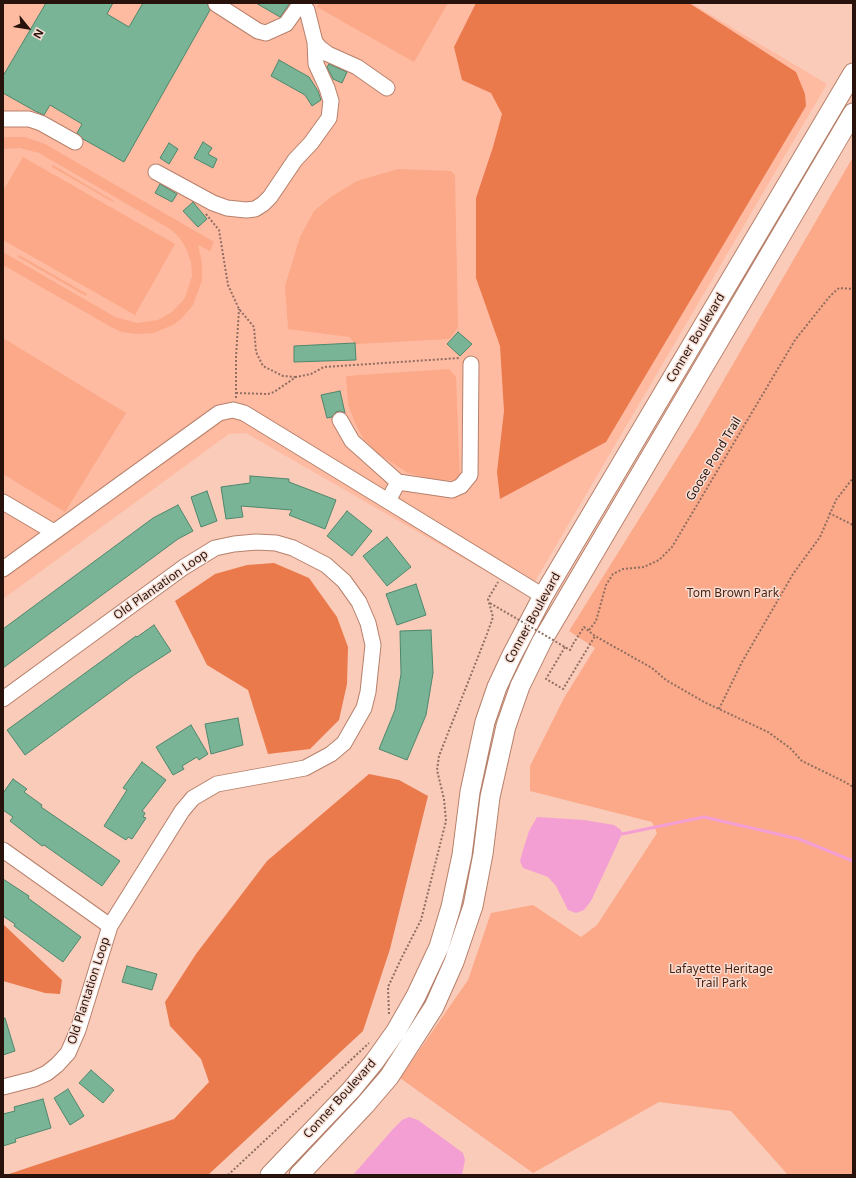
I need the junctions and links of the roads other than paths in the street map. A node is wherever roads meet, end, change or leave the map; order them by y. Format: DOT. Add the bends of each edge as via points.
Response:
graph roads {
  1 [pos="301,3"];
  2 [pos="216,4"];
  3 [pos="315,42"];
  4 [pos="853,73"];
  5 [pos="387,88"];
  6 [pos="853,113"];
  7 [pos="3,119"];
  8 [pos="75,142"];
  9 [pos="156,172"];
  10 [pos="466,361"];
  11 [pos="340,420"];
  12 [pos="398,482"];
  13 [pos="388,501"];
  14 [pos="3,502"];
  15 [pos="54,532"];
  16 [pos="7,561"];
  17 [pos="544,596"];
  18 [pos="562,606"];
  19 [pos="3,699"];
  20 [pos="3,850"];
  21 [pos="110,926"];
  22 [pos="3,1087"];
  23 [pos="270,1175"];
  24 [pos="299,1175"];
  1 -- 2 [label="street" via="286,24 266,33 258,32"];
  1 -- 3 [label="street" via="307,10"];
  3 -- 5 [label="street" via="328,54 357,67"];
  3 -- 9 [label="street" via="316,64 331,101 329,118 263,204 255,209 227,208"];
  4 -- 17 [label="main road, Conner Boulevard"];
  6 -- 18 [label="main road, Conner Boulevard"];
  7 -- 8 [label="street" via="29,119"];
  10 -- 12 [label="street" via="470,475 461,486 452,490"];
  11 -- 12 [label="street" via="352,441"];
  12 -- 13 [label="street"];
  13 -- 15 [label="street" via="244,413 233,410 219,413"];
  13 -- 17 [label="street"];
  14 -- 15 [label="street"];
  15 -- 16 [label="street"];
  17 -- 18 [label="main road"];
  17 -- 23 [label="main road, Conner Boulevard" via="510,657 485,722 470,792 462,855 451,907 439,947 416,996 374,1062 351,1090"];
  18 -- 24 [label="main road, Conner Boulevard" via="520,686 506,726 490,797 473,906 454,962 434,1008 389,1076"];
  19 -- 21 [label="street, Old Plantation Loop" via="184,567 216,548 256,542 276,543 293,548 326,565 344,581 359,602 368,623 373,645 364,708 344,743 331,754 305,768 217,784 193,798 182,811"];
  20 -- 21 [label="street, Old Plantation Loop"];
  21 -- 22 [label="street, Old Plantation Loop" via="78,1030 68,1053 47,1073"];
}
